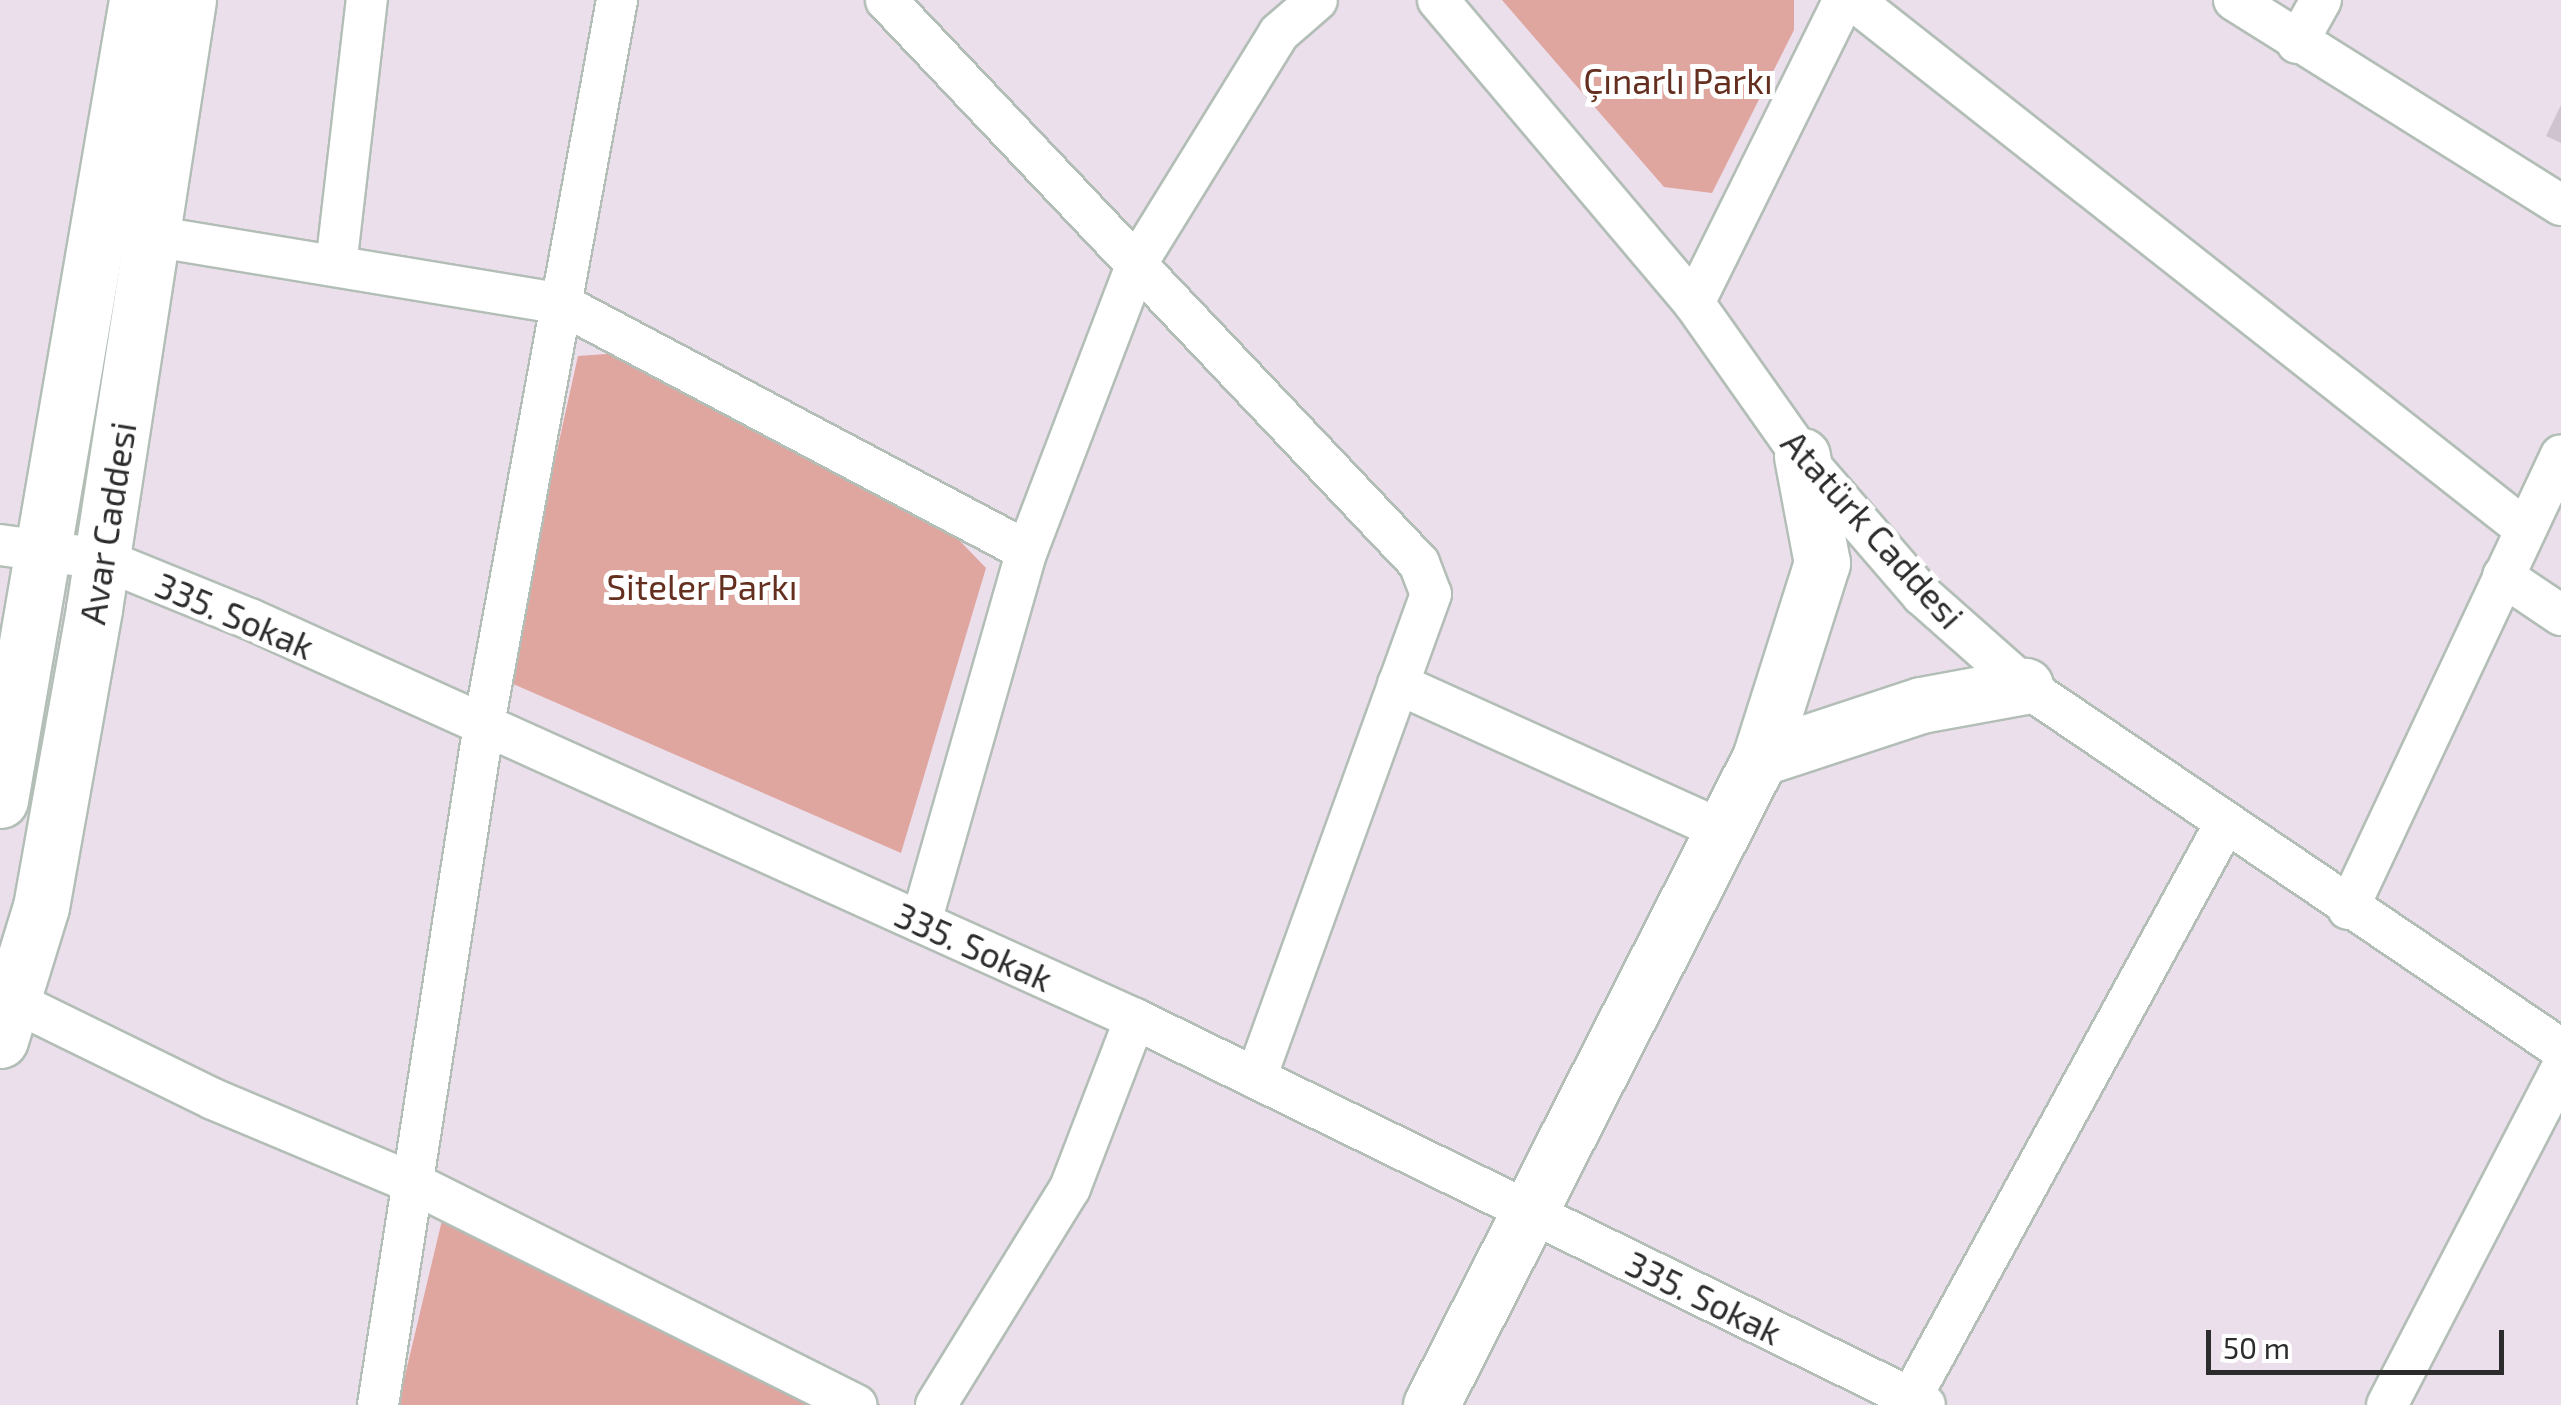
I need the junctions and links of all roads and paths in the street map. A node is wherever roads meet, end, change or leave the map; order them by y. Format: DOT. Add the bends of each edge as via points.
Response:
graph roads {
  1 [pos="138,0"];
  2 [pos="188,0"];
  3 [pos="367,0"];
  4 [pos="616,0"];
  5 [pos="886,0"];
  6 [pos="1316,0"];
  7 [pos="1438,0"];
  8 [pos="1844,0"];
  9 [pos="1853,0"];
  10 [pos="2234,0"];
  11 [pos="2321,0"];
  12 [pos="2297,43"];
  13 [pos="2561,205"];
  14 [pos="152,236"];
  15 [pos="1137,263"];
  16 [pos="336,266"];
  17 [pos="1694,303"];
  18 [pos="561,304"];
  19 [pos="2561,454"];
  20 [pos="1802,456"];
  21 [pos="2526,529"];
  22 [pos="22,548"];
  23 [pos="1027,551"];
  24 [pos="102,560"];
  25 [pos="2503,576"];
  26 [pos="2561,615"];
  27 [pos="1398,684"];
  28 [pos="2025,686"];
  29 [pos="484,724"];
  30 [pos="1760,758"];
  31 [pos="0,800"];
  32 [pos="2225,824"];
  33 [pos="1724,831"];
  34 [pos="2348,909"];
  35 [pos="921,922"];
  36 [pos="1135,1019"];
  37 [pos="8,1021"];
  38 [pos="2561,1048"];
  39 [pos="2561,1069"];
  40 [pos="1256,1078"];
  41 [pos="412,1183"];
  42 [pos="1532,1213"];
  43 [pos="1914,1402"];
  44 [pos="378,1405"];
  45 [pos="856,1405"];
  46 [pos="936,1405"];
  47 [pos="1431,1405"];
  48 [pos="2387,1405"];
  1 -- 22 [label="main road, Avar Caddesi"];
  2 -- 14 [label="main road, Avar Caddesi"];
  3 -- 16 [label="street"];
  4 -- 18 [label="street"];
  5 -- 15 [label="street"];
  6 -- 15 [label="street" via="1279,32"];
  7 -- 17 [label="street, Atatürk Caddesi"];
  8 -- 17 [label="street"];
  9 -- 21 [label="street"];
  10 -- 12 [label="street"];
  11 -- 12 [label="street"];
  12 -- 13 [label="street"];
  14 -- 16 [label="street"];
  14 -- 24 [label="main road, Avar Caddesi"];
  15 -- 23 [label="street"];
  15 -- 27 [label="street" via="1419,563 1431,594"];
  16 -- 18 [label="street"];
  17 -- 20 [label="street, Atatürk Caddesi"];
  18 -- 23 [label="street"];
  18 -- 29 [label="street"];
  19 -- 21 [label="street"];
  20 -- 28 [label="street, Atatürk Caddesi" via="1922,595"];
  20 -- 30 [label="main road" via="1822,564"];
  21 -- 25 [label="street"];
  22 -- 24 [label="street, 335. Sokak"];
  22 -- 31 [label="main road, Avar Caddesi"];
  23 -- 35 [label="street"];
  24 -- 29 [label="street, 335. Sokak"];
  24 -- 37 [label="main road, Avar Caddesi" via="40,908"];
  25 -- 26 [label="street"];
  25 -- 34 [label="street"];
  27 -- 33 [label="street"];
  27 -- 40 [label="street"];
  28 -- 30 [label="main road" via="1921,705"];
  28 -- 32 [label="street, Atatürk Caddesi"];
  29 -- 35 [label="street, 335. Sokak"];
  29 -- 41 [label="street"];
  30 -- 33 [label="main road"];
  32 -- 34 [label="street, Atatürk Caddesi"];
  32 -- 43 [label="street"];
  33 -- 42 [label="main road"];
  34 -- 38 [label="street, Atatürk Caddesi"];
  35 -- 36 [label="street, 335. Sokak"];
  36 -- 40 [label="street, 335. Sokak"];
  36 -- 46 [label="street" via="1070,1188"];
  37 -- 41 [label="street"];
  39 -- 48 [label="street"];
  40 -- 42 [label="street, 335. Sokak"];
  41 -- 44 [label="street"];
  41 -- 45 [label="street"];
  42 -- 43 [label="street, 335. Sokak"];
  42 -- 47 [label="main road"];
}
